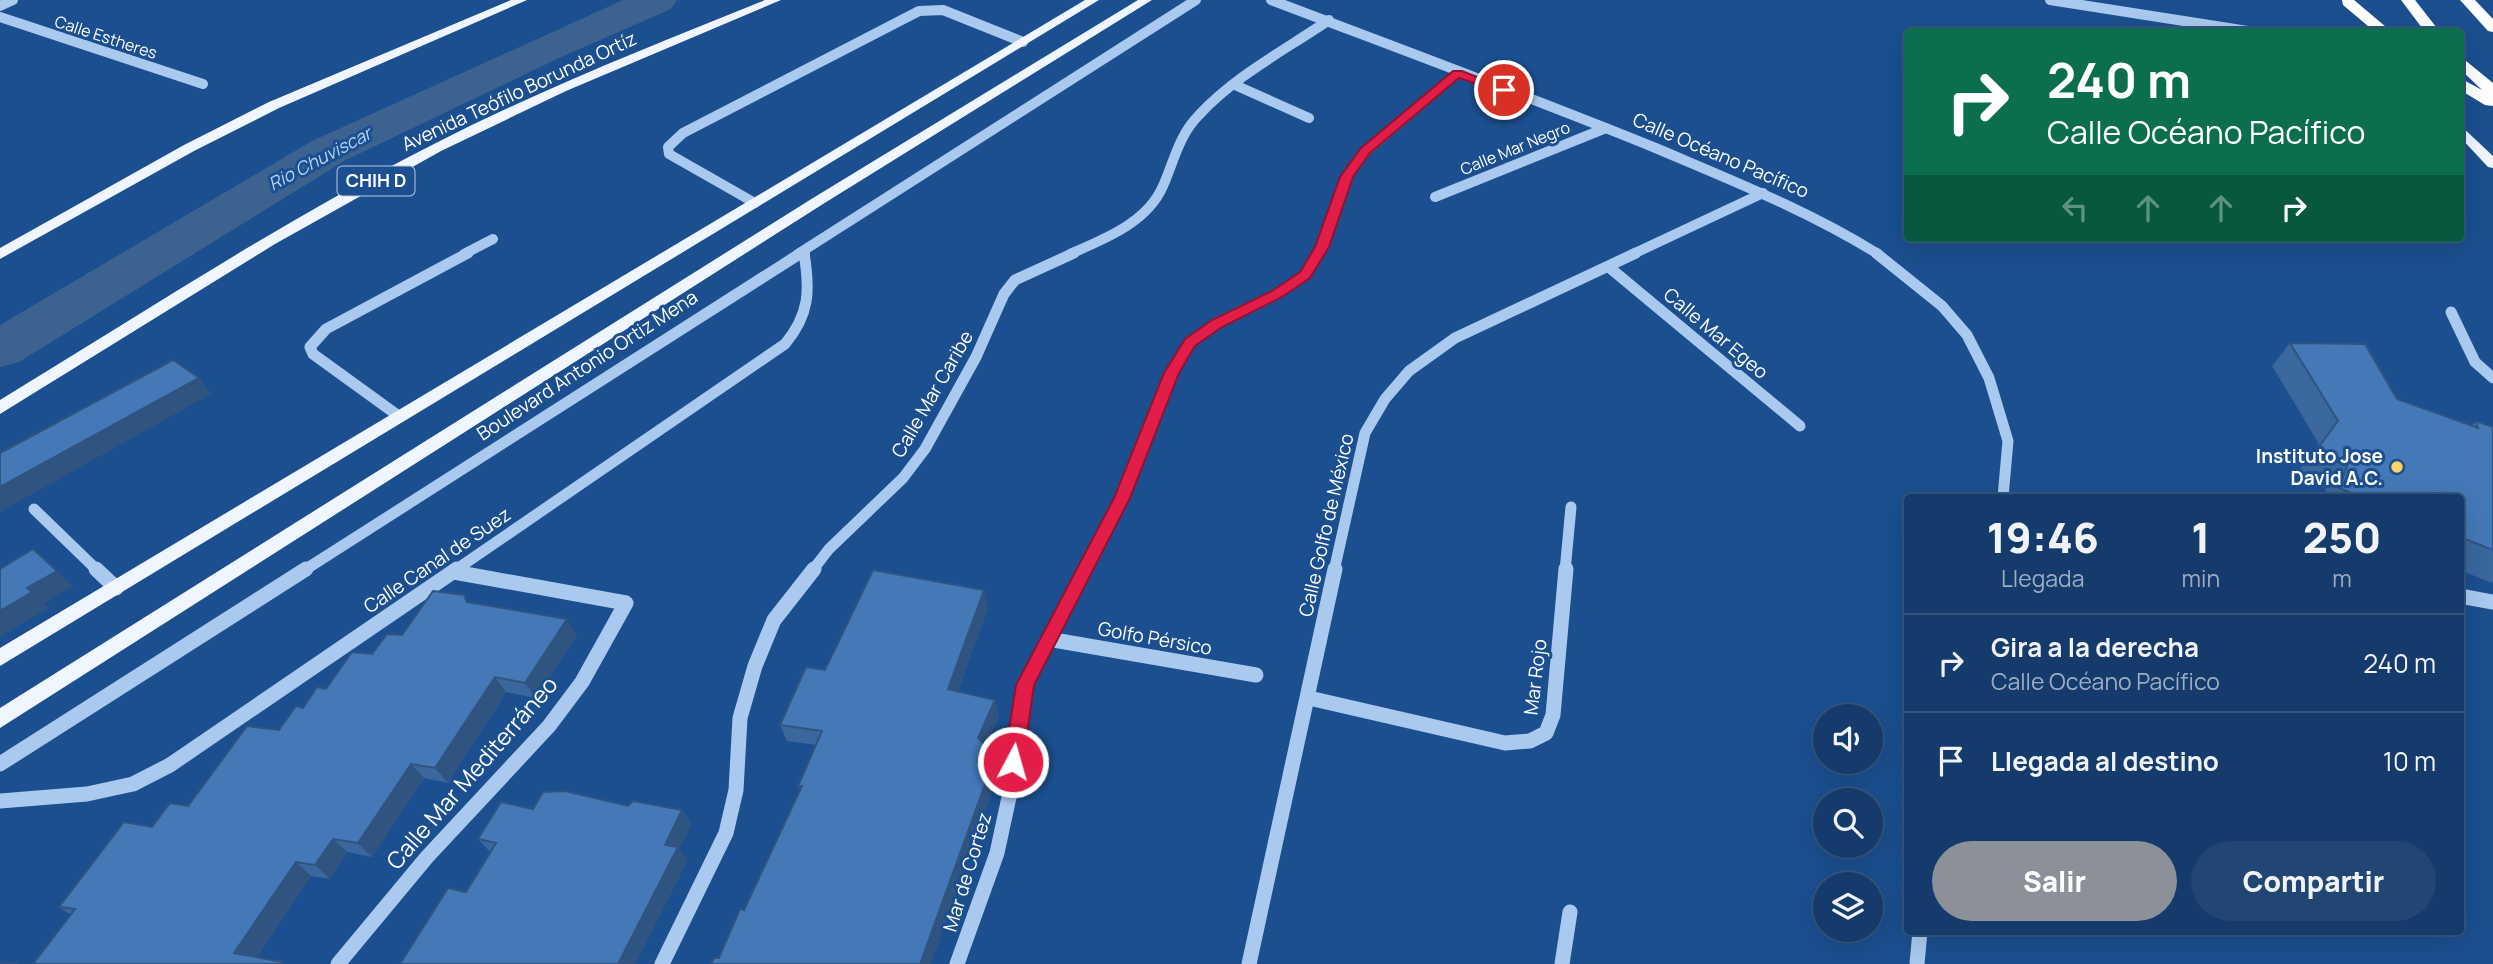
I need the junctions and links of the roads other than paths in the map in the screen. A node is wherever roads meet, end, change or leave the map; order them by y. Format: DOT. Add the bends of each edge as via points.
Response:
graph roads {
  1 [pos="13,0"];
  2 [pos="521,0"];
  3 [pos="775,0"];
  4 [pos="1093,0"];
  5 [pos="1146,0"];
  6 [pos="1196,0"];
  7 [pos="1271,0"];
  8 [pos="2050,0"];
  9 [pos="2408,0"];
  10 [pos="2467,0"];
  11 [pos="2347,1"];
  12 [pos="0,6"];
  13 [pos="0,17"];
  14 [pos="1329,20"];
  15 [pos="2228,28"];
  16 [pos="2371,28"];
  17 [pos="2380,28"];
  18 [pos="2430,28"];
  19 [pos="2493,28"];
  20 [pos="1023,43"];
  21 [pos="2464,64"];
  22 [pos="1458,73"];
  23 [pos="203,84"];
  24 [pos="1235,85"];
  25 [pos="2464,85"];
  26 [pos="2493,92"];
  27 [pos="2493,103"];
  28 [pos="1309,118"];
  29 [pos="1606,128"];
  30 [pos="2464,133"];
  31 [pos="2493,164"];
  32 [pos="1763,193"];
  33 [pos="1435,197"];
  34 [pos="755,202"];
  35 [pos="493,239"];
  36 [pos="804,251"];
  37 [pos="0,254"];
  38 [pos="1611,268"];
  39 [pos="2451,312"];
  40 [pos="2493,378"];
  41 [pos="0,408"];
  42 [pos="400,417"];
  43 [pos="1800,426"];
  44 [pos="2003,494"];
  45 [pos="1571,506"];
  46 [pos="34,509"];
  47 [pos="454,572"];
  48 [pos="116,588"];
  49 [pos="2464,597"];
  50 [pos="2493,602"];
  51 [pos="1048,639"];
  52 [pos="0,658"];
  53 [pos="1255,675"];
  54 [pos="1309,698"];
  55 [pos="0,719"];
  56 [pos="0,764"];
  57 [pos="0,801"];
  58 [pos="1570,912"];
  59 [pos="1920,935"];
  60 [pos="338,964"];
  61 [pos="662,964"];
  62 [pos="957,964"];
  63 [pos="1249,964"];
  64 [pos="1562,964"];
  65 [pos="1917,964"];
  1 -- 12 [label="street"];
  2 -- 37 [label="main road" via="274,105"];
  3 -- 41 [label="main road, Avenida Teófilo Borunda Ortíz / CHIH D" via="554,92 436,147"];
  4 -- 20 [label="main road"];
  5 -- 55 [label="main road, Boulevard Antonio Ortiz Mena" via="806,208"];
  6 -- 36 [label="street, Boulevard Antonio Ortiz Mena"];
  7 -- 14 [label="street, Calle Océano Pacífico"];
  8 -- 15 [label="street"];
  9 -- 18 [label="highway"];
  10 -- 19 [label="highway"];
  11 -- 16 [label="main road"];
  11 -- 17 [label="highway"];
  13 -- 23 [label="street, Calle Estheres"];
  14 -- 22 [label="street, Calle Océano Pacífico"];
  14 -- 24 [label="street, Calle Mar Caribe"];
  20 -- 34 [label="main road"];
  20 -- 34 [label="street" via="943,10 919,11 682,133 668,148 669,154"];
  21 -- 26 [label="highway"];
  22 -- 29 [label="street, Calle Océano Pacífico"];
  22 -- 51 [label="street, Mar de Cortez" via="1366,151 1347,177 1322,247 1305,275 1190,342 1172,373 1122,498"];
  24 -- 28 [label="street"];
  24 -- 61 [label="street, Calle Mar Caribe" via="1186,129 1164,186 1151,206 1132,222 1015,280 925,449 904,478 829,549 774,620 740,718 736,790 726,833"];
  25 -- 27 [label="highway"];
  29 -- 32 [label="street, Calle Océano Pacífico"];
  29 -- 33 [label="street, Calle Mar Negro"];
  30 -- 31 [label="main road"];
  32 -- 38 [label="street, Calle Golfo de México"];
  32 -- 44 [label="street, Calle Océano Pacífico" via="1889,261 1942,306 1967,335 1989,378 2008,441"];
  34 -- 42 [label="main road"];
  35 -- 42 [label="street" via="326,329 310,347 313,354"];
  36 -- 47 [label="street, Calle Canal de Suez" via="810,308 802,326 785,344"];
  36 -- 56 [label="street, Boulevard Antonio Ortiz Mena"];
  38 -- 43 [label="street, Calle Mar Egeo"];
  38 -- 54 [label="street, Calle Golfo de México" via="1455,338 1409,371 1385,399 1366,433 1352,482"];
  39 -- 40 [label="street" via="2475,362"];
  42 -- 48 [label="main road"];
  45 -- 54 [label="street, Mar Rojo" via="1553,715 1546,733 1530,741 1505,743"];
  46 -- 48 [label="street"];
  47 -- 57 [label="street, Calle Canal de Suez" via="170,765 133,784 87,794"];
  47 -- 60 [label="street, Calle Mar Mediterráneo" via="626,603 582,682 549,726 427,857"];
  48 -- 52 [label="main road"];
  49 -- 50 [label="street"];
  51 -- 53 [label="street, Golfo Pérsico"];
  51 -- 62 [label="street, Mar de Cortez" via="1025,685 1015,736 1012,788 997,853"];
  54 -- 63 [label="street, Calle Golfo de México"];
  58 -- 64 [label="street"];
  59 -- 65 [label="street"];
}
